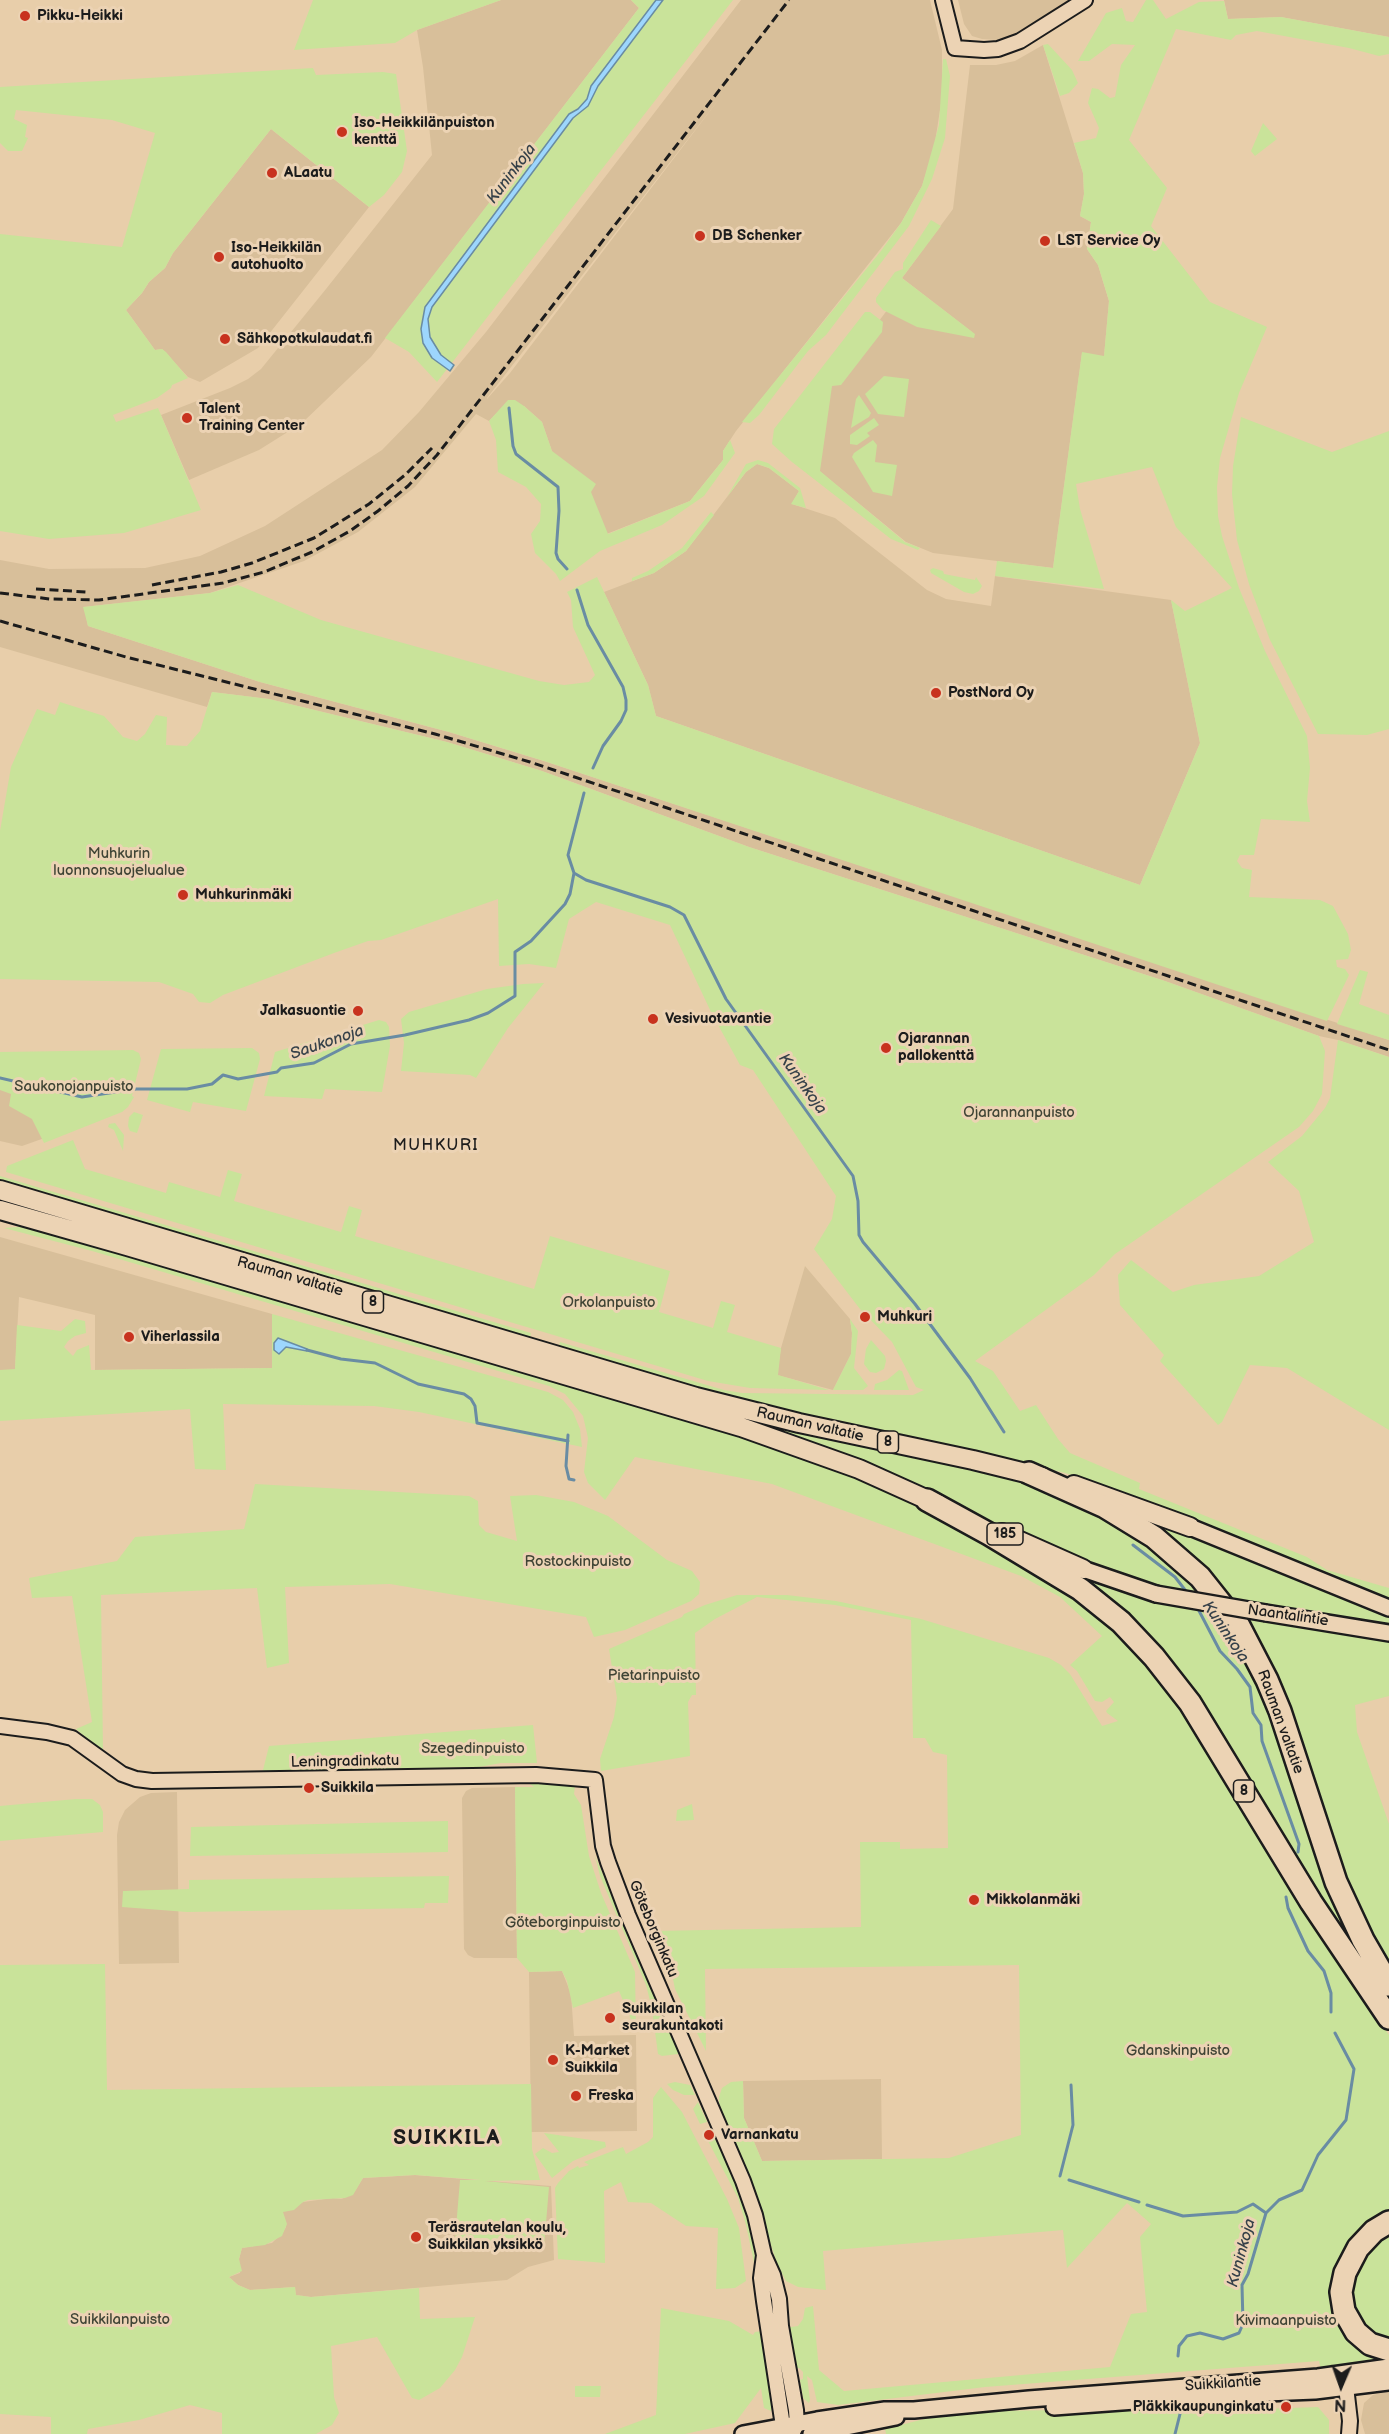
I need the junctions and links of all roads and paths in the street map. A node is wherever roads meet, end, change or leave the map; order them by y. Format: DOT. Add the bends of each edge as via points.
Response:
graph roads {
  1 [pos="943,0"];
  2 [pos="1085,0"];
  3 [pos="0,1190"];
  4 [pos="0,1210"];
  5 [pos="1029,1473"];
  6 [pos="927,1500"];
  7 [pos="1190,1527"];
  8 [pos="1083,1569"];
  9 [pos="1389,1608"];
  10 [pos="1389,1633"];
  11 [pos="0,1726"];
  12 [pos="595,1780"];
  13 [pos="1389,1985"];
  14 [pos="1389,2018"];
  15 [pos="1389,2222"];
  16 [pos="1389,2350"];
  17 [pos="1389,2367"];
  18 [pos="1346,2380"];
  19 [pos="1389,2382"];
  20 [pos="914,2410"];
  21 [pos="790,2429"];
  22 [pos="743,2434"];
  23 [pos="811,2434"];
  24 [pos="1349,2434"];
  1 -- 2 [label="street" via="955,48 984,50 1008,46 1035,33"];
  3 -- 5 [label="highway, Rauman valtatie / 8" via="696,1397"];
  4 -- 6 [label="highway, Rauman valtatie / 8" via="741,1427 859,1468"];
  5 -- 7 [label="highway" via="1107,1495"];
  5 -- 13 [label="highway, Rauman valtatie / 8" via="1105,1507 1154,1538 1200,1577 1239,1626 1280,1712 1336,1882"];
  6 -- 8 [label="highway, 185"];
  6 -- 14 [label="highway, Rauman valtatie / 8" via="1080,1589 1154,1657 1191,1703 1311,1902"];
  7 -- 9 [label="main road"];
  8 -- 10 [label="main road, Naantalintie / 185, bridge" via="1156,1594"];
  11 -- 12 [label="street, Leningradinkatu" via="72,1738 131,1778 163,1781 536,1775"];
  12 -- 21 [label="street, Göteborginkatu" via="608,1862 755,2215 764,2255 761,2278"];
  15 -- 16 [label="highway" via="1358,2248 1345,2273 1341,2292 1344,2311 1356,2332 1370,2344"];
  17 -- 18 [label="main road, Suikkilantie"];
  18 -- 19 [label="main road, Suikkilantie"];
  18 -- 20 [label="main road, Suikkilantie"];
  18 -- 24 [label="street"];
  20 -- 21 [label="main road, Suikkilantie" via="885,2410"];
  20 -- 23 [label="main road, Suikkilantie" via="886,2420"];
  21 -- 22 [label="main road, Suikkilantie"];
}
